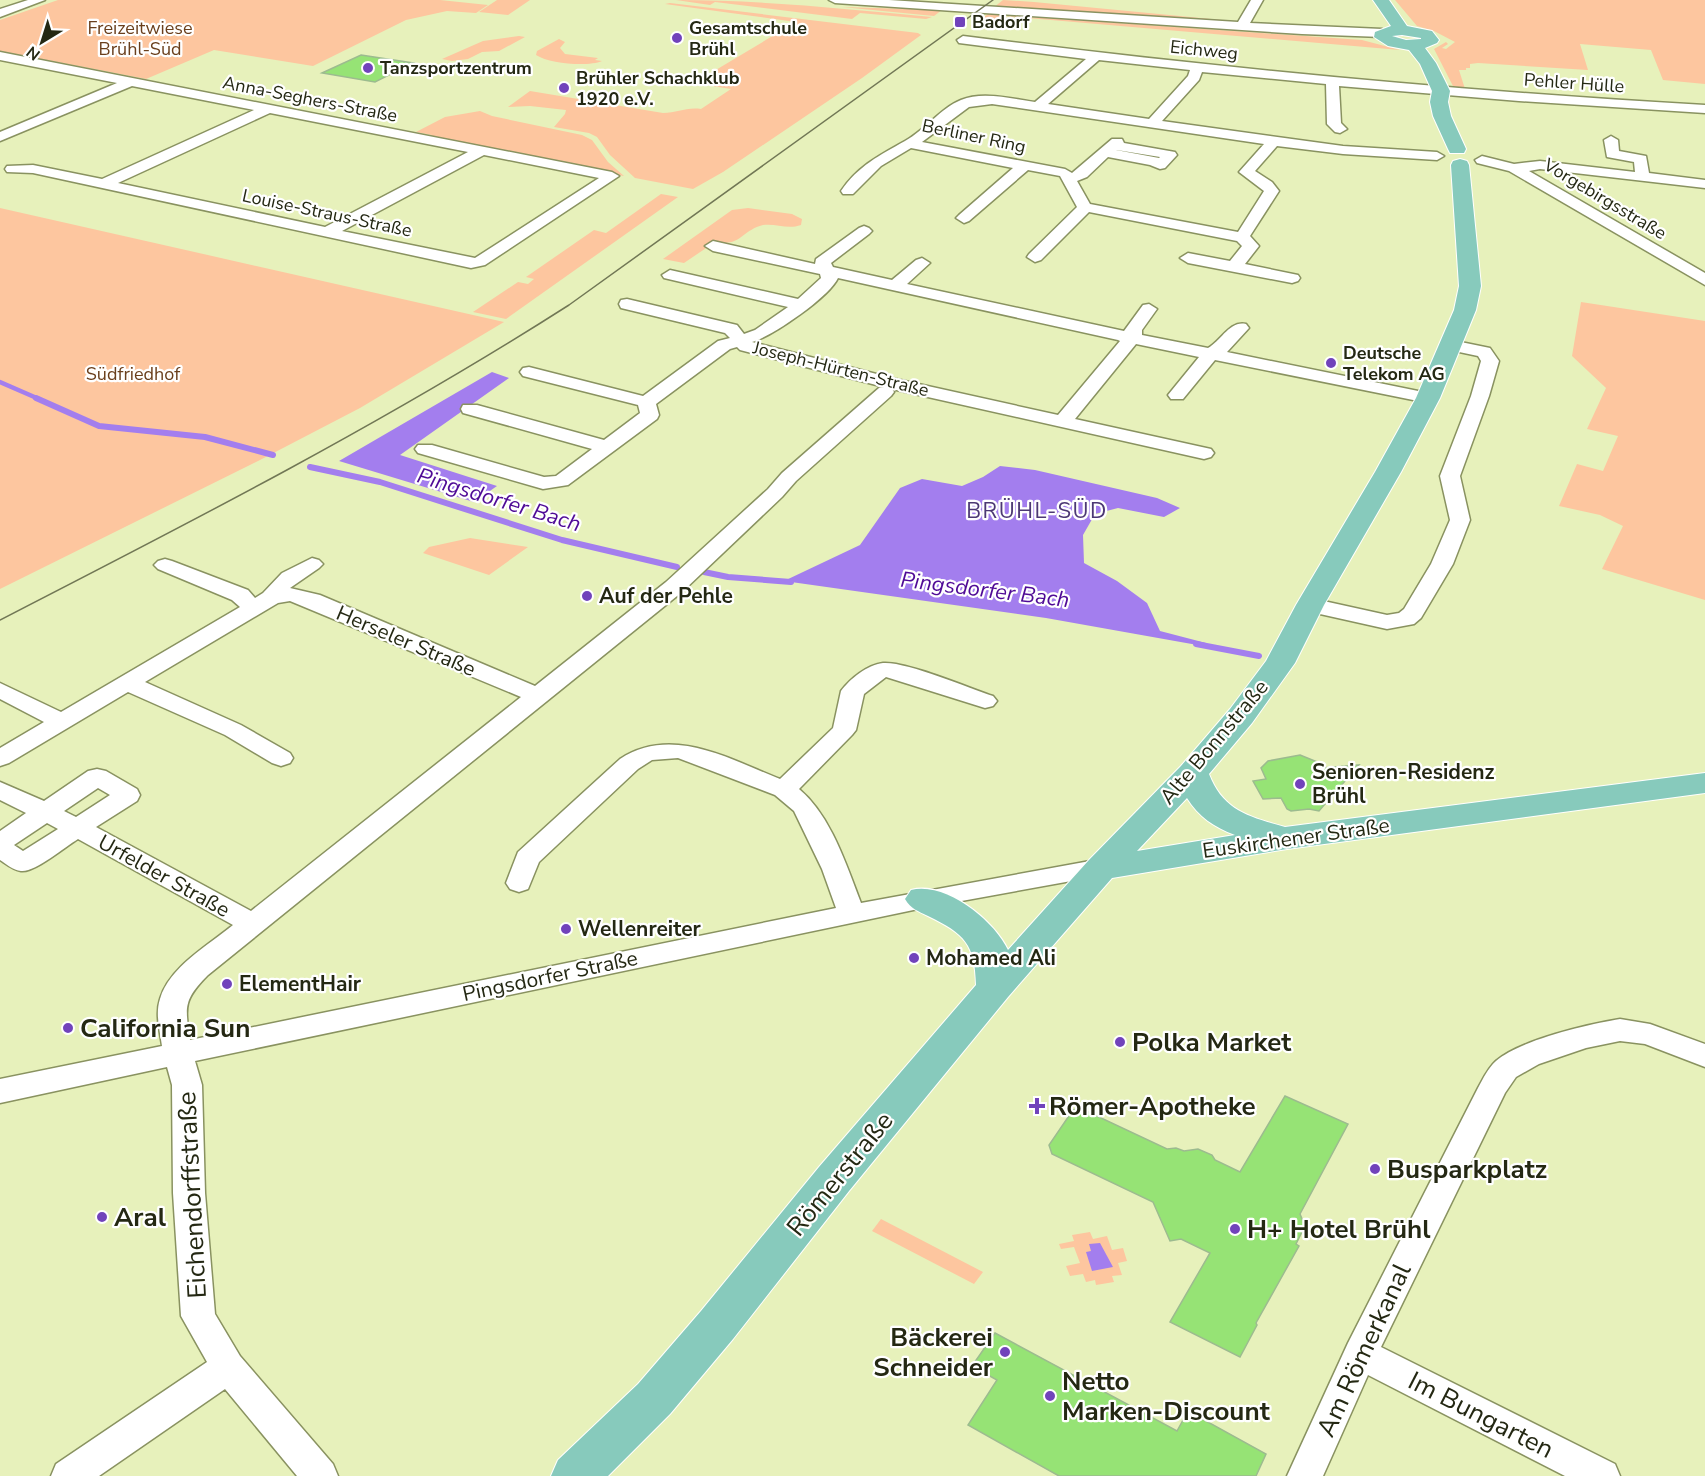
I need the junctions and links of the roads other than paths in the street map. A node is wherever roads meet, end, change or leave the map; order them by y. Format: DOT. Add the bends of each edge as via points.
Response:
graph roads {
  1 [pos="39,0"];
  2 [pos="835,0"];
  3 [pos="1257,0"];
  4 [pos="1381,0"];
  5 [pos="0,13"];
  6 [pos="1144,20"];
  7 [pos="1242,26"];
  8 [pos="1402,30"];
  9 [pos="1382,35"];
  10 [pos="963,40"];
  11 [pos="1414,45"];
  12 [pos="1096,56"];
  13 [pos="2,58"];
  14 [pos="1197,67"];
  15 [pos="1332,80"];
  16 [pos="130,82"];
  17 [pos="1441,91"];
  18 [pos="1037,106"];
  19 [pos="1705,109"];
  20 [pos="265,110"];
  21 [pos="1137,122"];
  22 [pos="1154,122"];
  23 [pos="0,137"];
  24 [pos="1342,140"];
  25 [pos="1611,140"];
  26 [pos="1274,141"];
  27 [pos="910,144"];
  28 [pos="481,151"];
  29 [pos="1459,158"];
  30 [pos="1024,166"];
  31 [pos="1514,168"];
  32 [pos="12,169"];
  33 [pos="612,176"];
  34 [pos="1642,176"];
  35 [pos="1070,179"];
  36 [pos="1705,184"];
  37 [pos="102,185"];
  38 [pos="848,192"];
  39 [pos="1084,207"];
  40 [pos="964,218"];
  41 [pos="864,231"];
  42 [pos="326,233"];
  43 [pos="1242,237"];
  44 [pos="713,246"];
  45 [pos="1035,257"];
  46 [pos="1188,258"];
  47 [pos="1672,261"];
  48 [pos="922,263"];
  49 [pos="1705,266"];
  50 [pos="1234,267"];
  51 [pos="824,271"];
  52 [pos="670,275"];
  53 [pos="1292,278"];
  54 [pos="1705,280"];
  55 [pos="895,286"];
  56 [pos="627,304"];
  57 [pos="801,305"];
  58 [pos="1149,309"];
  59 [pos="1240,328"];
  60 [pos="1133,336"];
  61 [pos="741,340"];
  62 [pos="1451,345"];
  63 [pos="1212,353"];
  64 [pos="528,372"];
  65 [pos="885,392"];
  66 [pos="1177,395"];
  67 [pos="1428,398"];
  68 [pos="646,402"];
  69 [pos="470,409"];
  70 [pos="1063,421"];
  71 [pos="608,447"];
  72 [pos="425,449"];
  73 [pos="1204,453"];
  74 [pos="312,564"];
  75 [pos="165,565"];
  76 [pos="262,602"];
  77 [pos="1310,605"];
  78 [pos="125,682"];
  79 [pos="0,690"];
  80 [pos="538,696"];
  81 [pos="985,701"];
  82 [pos="60,722"];
  83 [pos="0,758"];
  84 [pos="281,758"];
  85 [pos="1192,773"];
  86 [pos="1705,783"];
  87 [pos="784,789"];
  88 [pos="0,790"];
  89 [pos="46,813"];
  90 [pos="76,828"];
  91 [pos="1287,838"];
  92 [pos="0,843"];
  93 [pos="0,848"];
  94 [pos="1101,868"];
  95 [pos="519,883"];
  96 [pos="923,899"];
  97 [pos="852,915"];
  98 [pos="252,924"];
  99 [pos="995,988"];
  100 [pos="178,1053"];
  101 [pos="1705,1056"];
  102 [pos="0,1091"];
  103 [pos="1360,1354"];
  104 [pos="228,1367"];
  105 [pos="575,1473"];
  106 [pos="69,1476"];
  107 [pos="320,1476"];
  108 [pos="1305,1476"];
  109 [pos="1602,1476"];
  1 -- 5 [label="street"];
  2 -- 6 [label="street"];
  3 -- 7 [label="street"];
  4 -- 8 [label="main road"];
  6 -- 7 [label="street"];
  6 -- 9 [label="street" via="1287,33"];
  7 -- 9 [label="street"];
  8 -- 9 [label="main road"];
  8 -- 11 [label="main road" via="1431,38"];
  9 -- 11 [label="main road" via="1391,42"];
  10 -- 12 [label="street, Eichweg"];
  11 -- 17 [label="main road, Alte Bonnstraße"];
  12 -- 14 [label="street, Eichweg"];
  12 -- 18 [label="street"];
  13 -- 16 [label="street, Anna-Seghers-Straße"];
  14 -- 15 [label="street, Eichweg"];
  14 -- 22 [label="street" via="1194,77"];
  15 -- 17 [label="street, Eichweg"];
  15 -- 24 [label="street" via="1334,124"];
  16 -- 20 [label="street, Anna-Seghers-Straße"];
  16 -- 23 [label="street"];
  17 -- 19 [label="street, Pehler Hülle"];
  17 -- 29 [label="main road, Alte Bonnstraße" via="1442,116"];
  18 -- 21 [label="street, Berliner Ring"];
  18 -- 27 [label="street, Berliner Ring" via="992,100 965,103"];
  20 -- 28 [label="street, Anna-Seghers-Straße"];
  20 -- 37 [label="street"];
  21 -- 22 [label="street, Berliner Ring"];
  21 -- 35 [label="street" via="1082,174"];
  22 -- 26 [label="street, Berliner Ring"];
  24 -- 26 [label="street, Berliner Ring"];
  24 -- 29 [label="street, Berliner Ring"];
  25 -- 34 [label="street" via="1612,154 1641,159"];
  26 -- 43 [label="street" via="1246,172 1272,192"];
  27 -- 30 [label="street, Berliner Ring"];
  27 -- 38 [label="street" via="896,149 856,180"];
  28 -- 33 [label="street, Anna-Seghers-Straße"];
  28 -- 42 [label="street"];
  29 -- 31 [label="street, Vorgebirgsstraße"];
  29 -- 62 [label="main road, Alte Bonnstraße" via="1470,286"];
  30 -- 35 [label="street, Berliner Ring" via="1065,173"];
  30 -- 40 [label="street"];
  31 -- 34 [label="street" via="1540,165"];
  31 -- 47 [label="street, Vorgebirgsstraße"];
  32 -- 37 [label="street, Louise-Straus-Straße" via="33,169"];
  33 -- 42 [label="street, Louise-Straus-Straße" via="471,264"];
  34 -- 36 [label="street"];
  35 -- 39 [label="street"];
  37 -- 42 [label="street, Louise-Straus-Straße"];
  39 -- 43 [label="street"];
  39 -- 45 [label="street"];
  41 -- 51 [label="street, Joseph-Hürten-Straße" via="822,262"];
  43 -- 50 [label="street" via="1251,246"];
  44 -- 51 [label="street"];
  46 -- 50 [label="street"];
  47 -- 49 [label="street"];
  47 -- 54 [label="street, Vorgebirgsstraße"];
  48 -- 55 [label="street"];
  50 -- 53 [label="street"];
  51 -- 55 [label="street"];
  51 -- 57 [label="street, Joseph-Hürten-Straße" via="830,279"];
  52 -- 57 [label="street"];
  55 -- 60 [label="street"];
  56 -- 61 [label="street, Joseph-Hürten-Straße" via="731,329"];
  57 -- 61 [label="street, Joseph-Hürten-Straße" via="761,334"];
  58 -- 60 [label="street" via="1133,330"];
  59 -- 63 [label="street"];
  60 -- 63 [label="street"];
  60 -- 70 [label="street"];
  61 -- 68 [label="street, Joseph-Hürten-Straße" via="724,345"];
  61 -- 70 [label="street, Joseph-Hürten-Straße" via="746,346 895,384"];
  62 -- 67 [label="main road, Alte Bonnstraße"];
  62 -- 77 [label="street" via="1484,352 1490,362 1450,476 1460,520 1442,564 1406,620 1387,622"];
  63 -- 66 [label="street"];
  63 -- 67 [label="street"];
  64 -- 68 [label="street"];
  65 -- 80 [label="street" via="674,587"];
  67 -- 77 [label="main road, Alte Bonnstraße"];
  68 -- 71 [label="street" via="650,416"];
  69 -- 71 [label="street"];
  70 -- 73 [label="street, Joseph-Hürten-Straße"];
  71 -- 72 [label="street" via="561,481 543,483"];
  74 -- 76 [label="street" via="283,582"];
  75 -- 76 [label="street"];
  76 -- 78 [label="street"];
  76 -- 80 [label="street, Herseler Straße" via="291,594 312,600"];
  77 -- 85 [label="main road, Alte Bonnstraße" via="1280,663"];
  78 -- 82 [label="street"];
  78 -- 84 [label="street" via="212,720"];
  79 -- 82 [label="street"];
  80 -- 98 [label="street"];
  81 -- 87 [label="street" via="883,670 853,691 844,730"];
  82 -- 83 [label="street"];
  85 -- 91 [label="main road" via="1207,805 1227,819"];
  85 -- 94 [label="main road, Alte Bonnstraße"];
  86 -- 91 [label="main road, Euskirchener Straße"];
  87 -- 95 [label="street" via="680,751 644,754 527,858"];
  87 -- 97 [label="street" via="805,807"];
  88 -- 89 [label="street, Urfelder Straße"];
  89 -- 90 [label="street, Urfelder Straße"];
  89 -- 90 [label="street, Urfelder Straße" via="97,777 128,795"];
  89 -- 92 [label="street, Urfelder Straße"];
  90 -- 93 [label="street, Urfelder Straße" via="23,863"];
  90 -- 98 [label="street, Urfelder Straße"];
  91 -- 94 [label="main road, Euskirchener Straße"];
  94 -- 96 [label="street, Pingsdorfer Straße"];
  94 -- 99 [label="main road, Römerstraße"];
  96 -- 97 [label="street, Pingsdorfer Straße"];
  96 -- 99 [label="main road" via="957,915 977,930 993,958"];
  97 -- 100 [label="street, Pingsdorfer Straße"];
  98 -- 100 [label="street" via="198,968 174,998 172,1016"];
  99 -- 105 [label="main road, Römerstraße" via="654,1399"];
  100 -- 102 [label="street, Pingsdorfer Straße"];
  100 -- 104 [label="street, Eichendorffstraße" via="187,1085 189,1193 198,1316"];
  101 -- 103 [label="street, Am Römerkanal" via="1653,1035 1613,1030 1530,1055 1506,1068"];
  103 -- 108 [label="street, Am Römerkanal"];
  103 -- 109 [label="street, Im Bungarten"];
  104 -- 106 [label="street"];
  104 -- 107 [label="street, Eichendorffstraße"];
}
